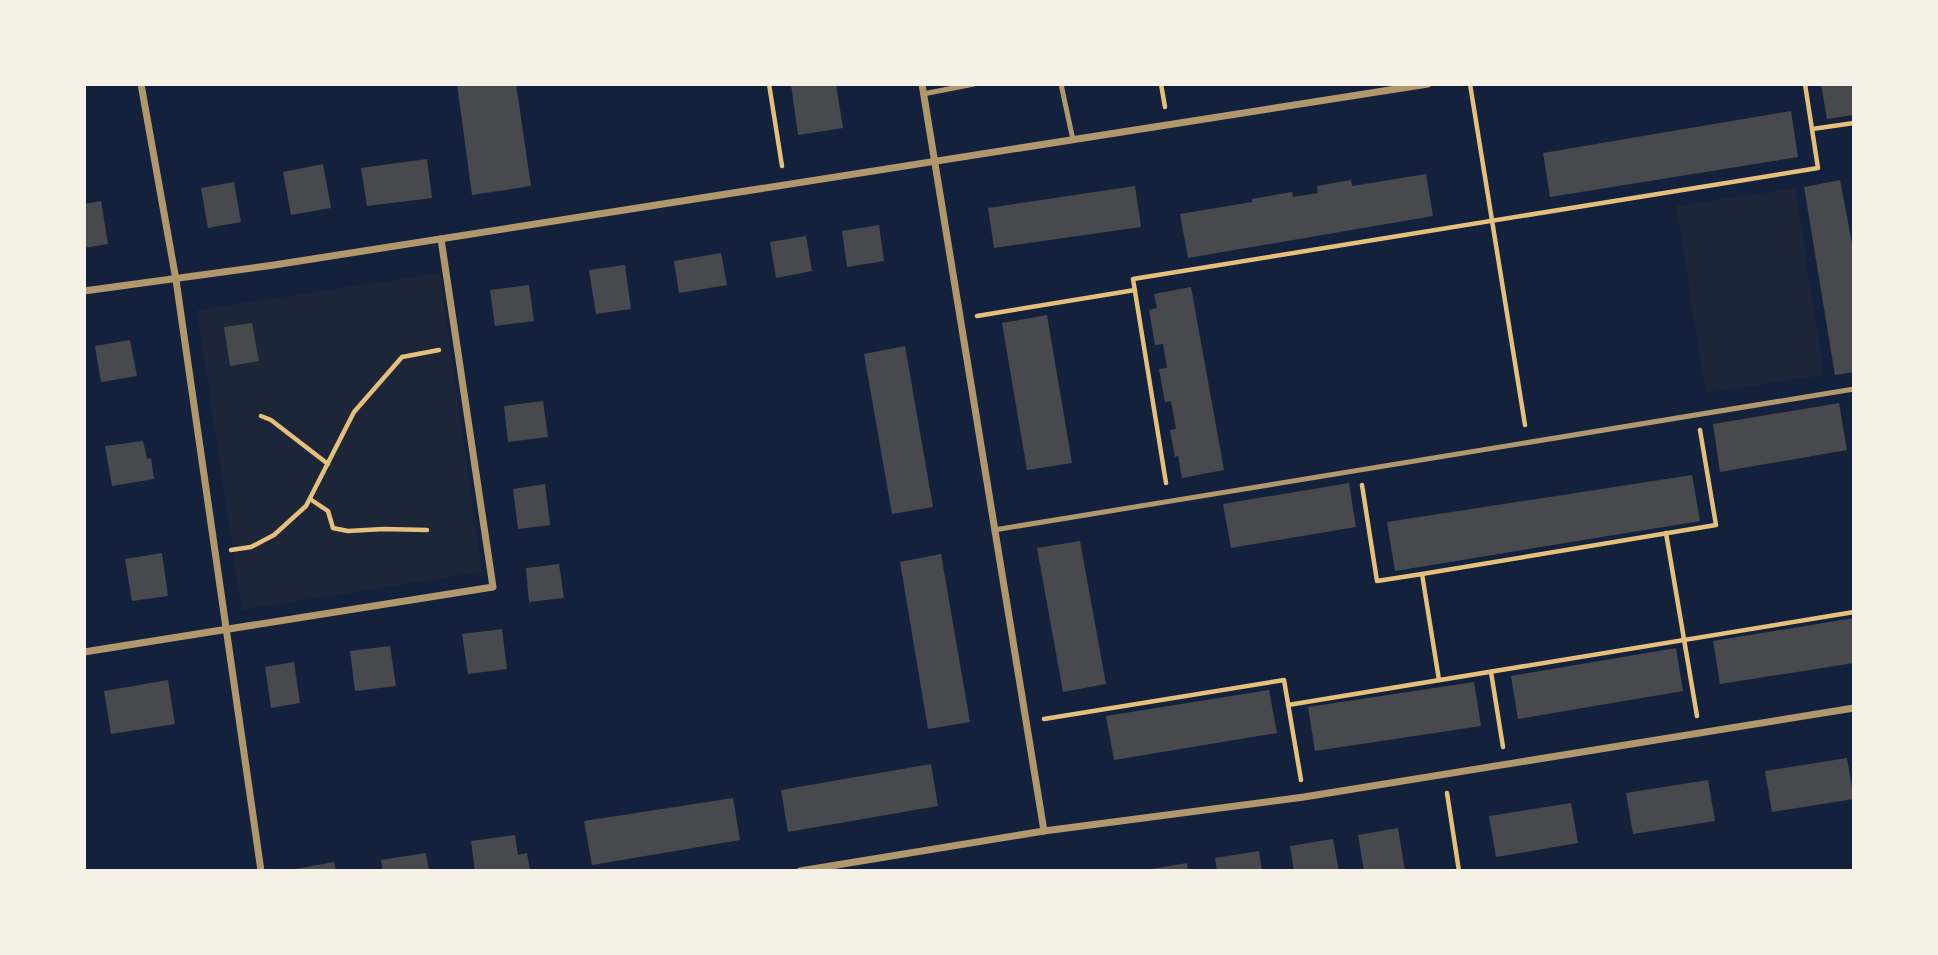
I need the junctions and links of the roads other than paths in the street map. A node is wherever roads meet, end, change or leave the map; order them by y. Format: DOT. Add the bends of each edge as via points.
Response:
graph roads {
  1 [pos="141,84"];
  2 [pos="922,84"];
  3 [pos="974,84"];
  4 [pos="1061,84"];
  5 [pos="1428,84"];
  6 [pos="923,93"];
  7 [pos="1073,141"];
  8 [pos="934,163"];
  9 [pos="441,239"];
  10 [pos="176,280"];
  11 [pos="84,291"];
  12 [pos="1854,390"];
  13 [pos="994,530"];
  14 [pos="228,627"];
  15 [pos="84,652"];
  16 [pos="1854,708"];
  17 [pos="1044,831"];
  18 [pos="261,871"];
  19 [pos="800,871"];
  1 -- 10 [label="street"];
  2 -- 6 [label="street"];
  3 -- 6 [label="lane"];
  4 -- 7 [label="lane"];
  5 -- 7 [label="street"];
  6 -- 8 [label="street"];
  7 -- 8 [label="street"];
  8 -- 9 [label="street"];
  8 -- 13 [label="street"];
  9 -- 10 [label="street"];
  9 -- 14 [label="street" via="493,587"];
  10 -- 11 [label="street"];
  10 -- 14 [label="street"];
  12 -- 13 [label="lane"];
  13 -- 17 [label="street"];
  14 -- 15 [label="street"];
  14 -- 18 [label="street"];
  16 -- 17 [label="street" via="1304,797"];
  17 -- 19 [label="street"];
}
